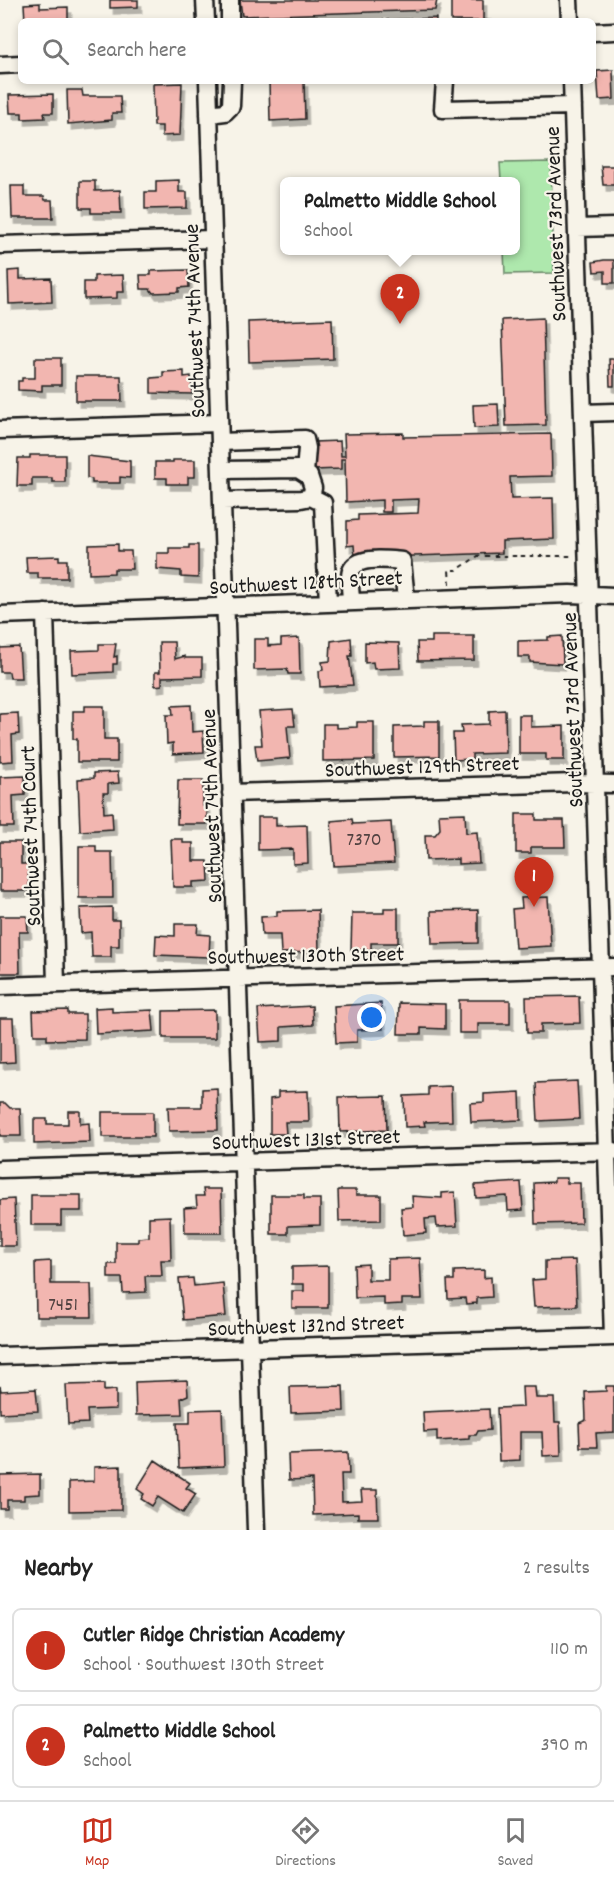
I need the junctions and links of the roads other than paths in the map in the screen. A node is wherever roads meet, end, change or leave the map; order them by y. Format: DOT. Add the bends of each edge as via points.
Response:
graph roads {
  1 [pos="205,0"];
  2 [pos="230,0"];
  3 [pos="569,0"];
  4 [pos="206,18"];
  5 [pos="230,18"];
  6 [pos="570,18"];
  7 [pos="614,31"];
  8 [pos="596,32"];
  9 [pos="18,64"];
  10 [pos="0,65"];
  11 [pos="208,84"];
  12 [pos="232,84"];
  13 [pos="445,84"];
  14 [pos="572,84"];
  15 [pos="573,106"];
  16 [pos="209,114"];
  17 [pos="614,227"];
  18 [pos="577,228"];
  19 [pos="213,239"];
  20 [pos="0,245"];
  21 [pos="614,412"];
  22 [pos="583,413"];
  23 [pos="219,423"];
  24 [pos="0,430"];
  25 [pos="220,442"];
  26 [pos="221,470"];
  27 [pos="305,473"];
  28 [pos="311,497"];
  29 [pos="222,501"];
  30 [pos="590,596"];
  31 [pos="614,596"];
  32 [pos="406,599"];
  33 [pos="351,601"];
  34 [pos="328,602"];
  35 [pos="226,606"];
  36 [pos="45,614"];
  37 [pos="0,615"];
  38 [pos="596,784"];
  39 [pos="614,784"];
  40 [pos="231,793"];
  41 [pos="608,968"];
  42 [pos="238,978"];
  43 [pos="56,984"];
  44 [pos="0,986"];
  45 [pos="611,1151"];
  46 [pos="244,1162"];
  47 [pos="0,1169"];
  48 [pos="614,1337"];
  49 [pos="250,1348"];
  50 [pos="0,1356"];
  51 [pos="256,1530"];
  1 -- 4 [label="street"];
  2 -- 5 [label="street"];
  3 -- 6 [label="street"];
  7 -- 8 [label="street"];
  9 -- 10 [label="street"];
  11 -- 16 [label="street, Southwest 74th Avenue"];
  12 -- 16 [label="street" via="229,110"];
  13 -- 15 [label="street" via="443,109"];
  14 -- 15 [label="street, Southwest 73rd Avenue"];
  15 -- 18 [label="street, Southwest 73rd Avenue"];
  16 -- 19 [label="street, Southwest 74th Avenue"];
  17 -- 18 [label="street"];
  18 -- 22 [label="street, Southwest 73rd Avenue"];
  19 -- 20 [label="street"];
  19 -- 23 [label="street, Southwest 74th Avenue"];
  21 -- 22 [label="street"];
  22 -- 30 [label="street, Southwest 73rd Avenue"];
  23 -- 24 [label="street"];
  23 -- 25 [label="street, Southwest 74th Avenue"];
  25 -- 26 [label="street, Southwest 74th Avenue"];
  25 -- 27 [label="street" via="305,439"];
  26 -- 27 [label="street" via="298,469"];
  26 -- 29 [label="street, Southwest 74th Avenue"];
  27 -- 28 [label="street" via="313,488"];
  28 -- 29 [label="street"];
  28 -- 34 [label="street" via="323,503"];
  29 -- 35 [label="street, Southwest 74th Avenue"];
  30 -- 31 [label="street, Southwest 128th Street"];
  30 -- 32 [label="street, Southwest 128th Street"];
  30 -- 38 [label="street, Southwest 73rd Avenue"];
  32 -- 33 [label="street, Southwest 128th Street"];
  32 -- 33 [label="street" via="402,561 389,560 355,566 351,572"];
  33 -- 34 [label="street, Southwest 128th Street"];
  34 -- 35 [label="street, Southwest 128th Street"];
  35 -- 36 [label="street, Southwest 128th Street"];
  35 -- 40 [label="street, Southwest 74th Avenue"];
  36 -- 37 [label="street, Southwest 128th Street"];
  36 -- 43 [label="street, Southwest 74th Court"];
  38 -- 39 [label="street, Southwest 129th Street"];
  38 -- 40 [label="street, Southwest 129th Street"];
  38 -- 41 [label="street, Southwest 73rd Avenue"];
  40 -- 42 [label="street, Southwest 74th Avenue"];
  41 -- 42 [label="street, Southwest 130th Street"];
  41 -- 45 [label="street, Southwest 73rd Avenue"];
  42 -- 43 [label="street, Southwest 130th Street"];
  42 -- 46 [label="street, Southwest 74th Avenue"];
  43 -- 44 [label="street, Southwest 130th Street"];
  45 -- 46 [label="street, Southwest 131st Street"];
  45 -- 48 [label="street, Southwest 73rd Avenue"];
  46 -- 47 [label="street, Southwest 131st Street"];
  46 -- 49 [label="street, Southwest 74th Avenue"];
  48 -- 49 [label="street, Southwest 132nd Street"];
  49 -- 50 [label="street, Southwest 132nd Street"];
  49 -- 51 [label="street, Southwest 74th Avenue"];
}
